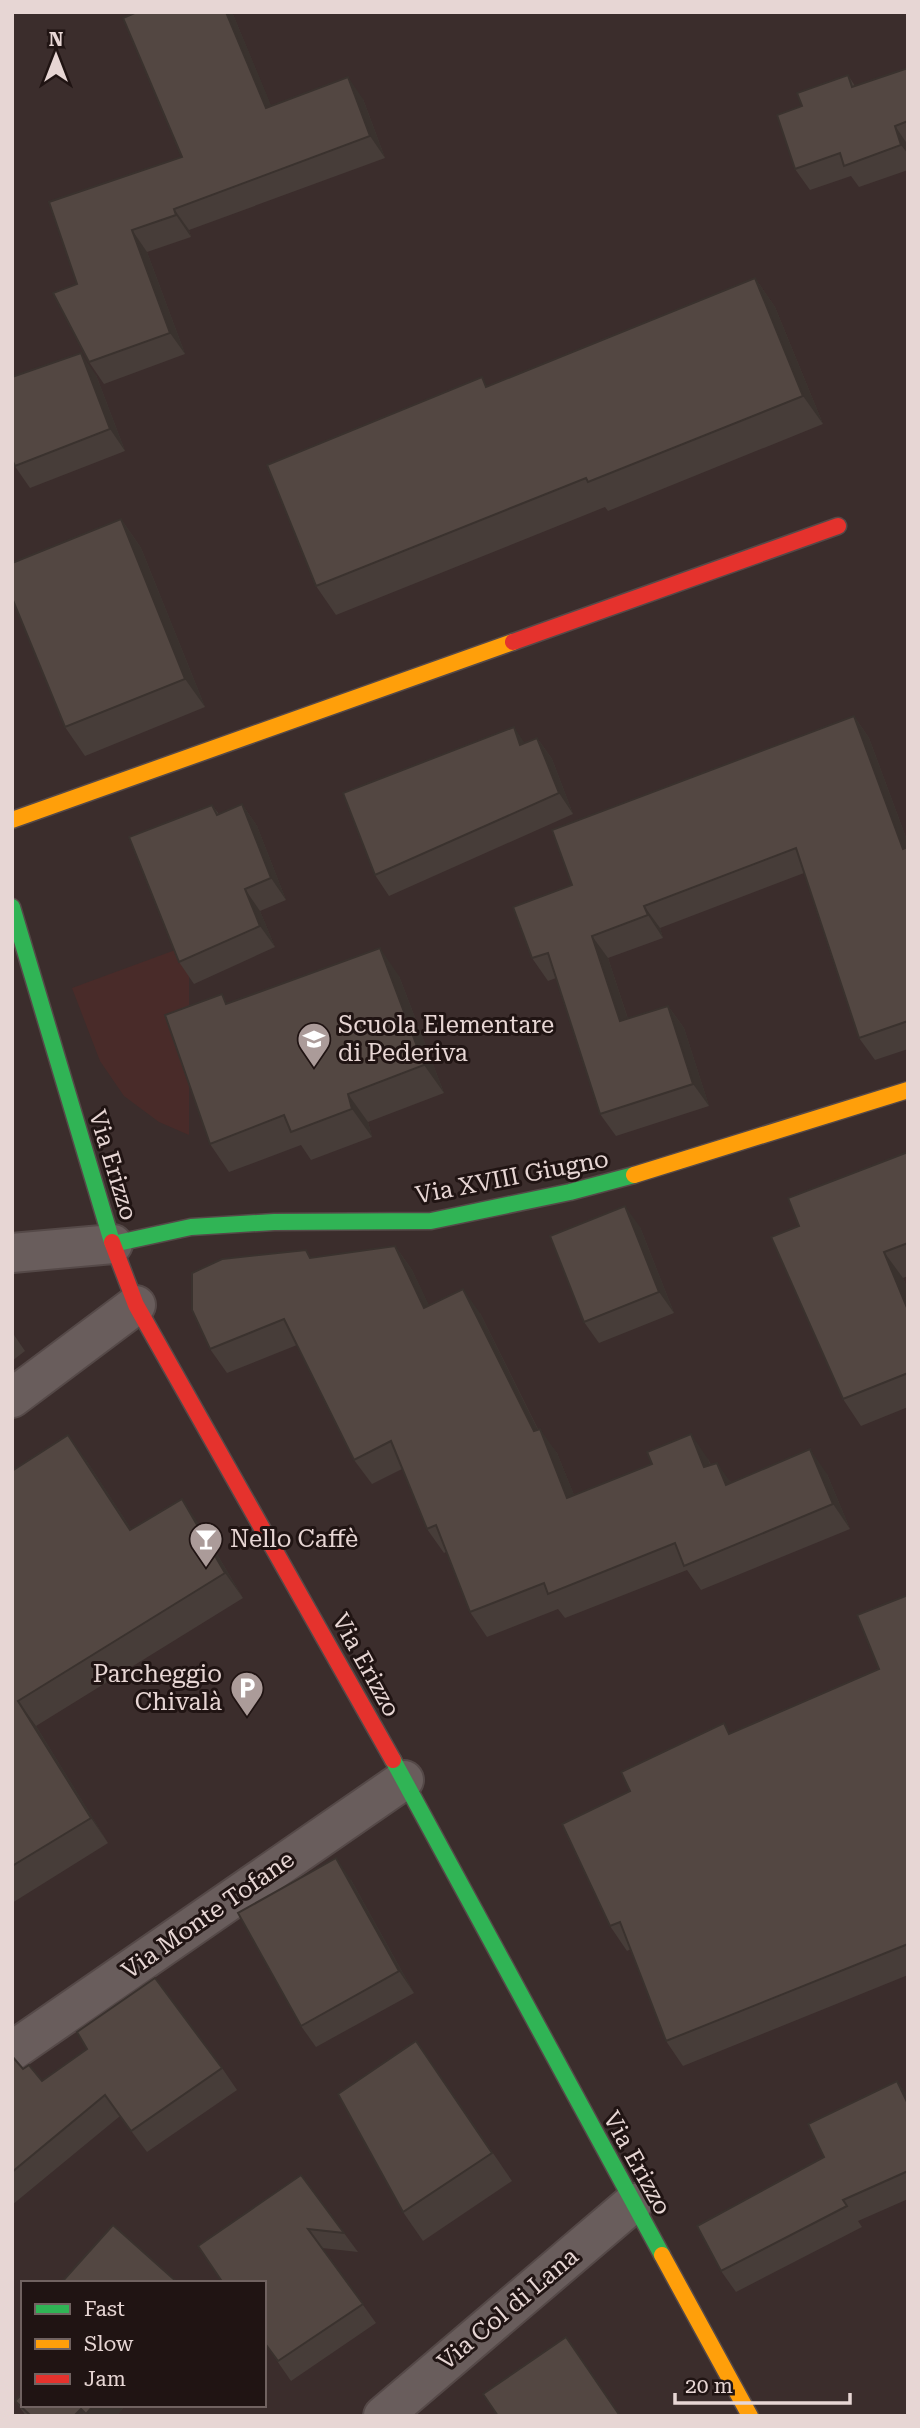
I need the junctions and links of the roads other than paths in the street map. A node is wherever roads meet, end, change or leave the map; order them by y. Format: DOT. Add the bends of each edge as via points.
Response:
graph roads {
  1 [pos="838,526"];
  2 [pos="12,820"];
  3 [pos="12,908"];
  4 [pos="908,1090"];
  5 [pos="113,1244"];
  6 [pos="12,1253"];
  7 [pos="136,1305"];
  8 [pos="12,1398"];
  9 [pos="404,1780"];
  10 [pos="12,2051"];
  11 [pos="633,2203"];
  12 [pos="383,2416"];
  13 [pos="750,2416"];
  1 -- 2 [label="main road"];
  3 -- 5 [label="main road, Via Erizzo"];
  4 -- 5 [label="main road, Via XVIII Giugno" via="692,1159 570,1192 431,1221 191,1227"];
  5 -- 6 [label="street"];
  5 -- 7 [label="main road, Via Erizzo"];
  7 -- 8 [label="street"];
  7 -- 9 [label="main road, Via Erizzo"];
  9 -- 10 [label="street, Via Monte Tofane"];
  9 -- 11 [label="main road, Via Erizzo"];
  11 -- 12 [label="street, Via Col di Lana"];
  11 -- 13 [label="main road, Via Erizzo"];
}
